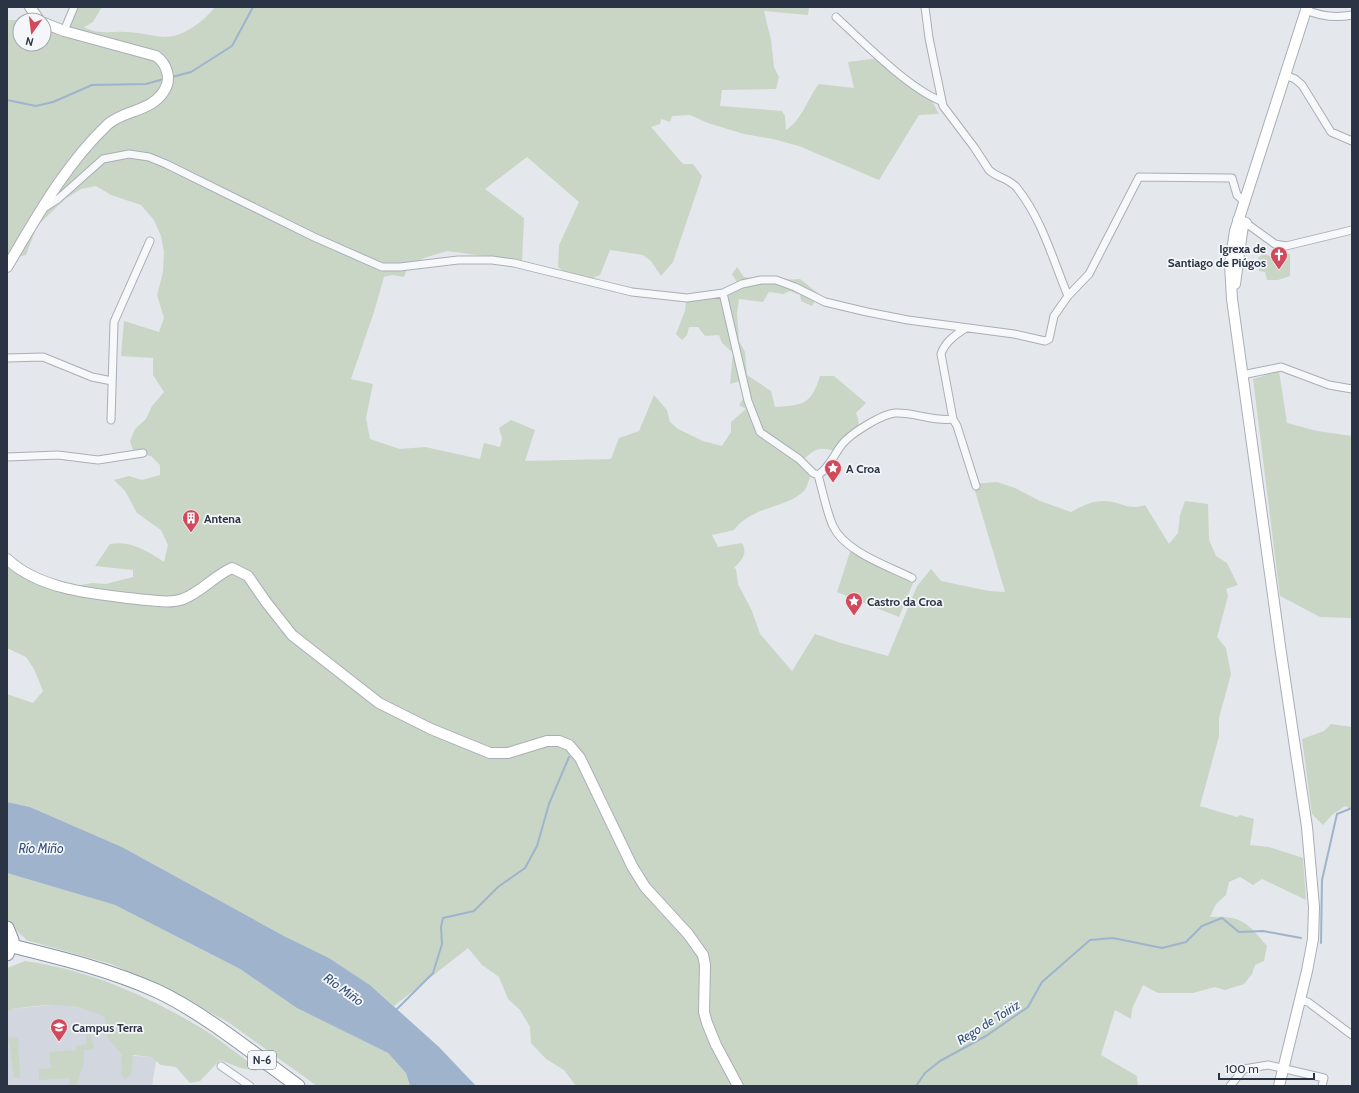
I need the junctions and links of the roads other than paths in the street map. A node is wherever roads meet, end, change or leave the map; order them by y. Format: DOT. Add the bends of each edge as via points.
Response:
graph roads {
  1 [pos="74,7"];
  2 [pos="925,7"];
  3 [pos="1306,8"];
  4 [pos="1352,15"];
  5 [pos="836,17"];
  6 [pos="52,26"];
  7 [pos="64,31"];
  8 [pos="1285,75"];
  9 [pos="941,101"];
  10 [pos="1352,142"];
  11 [pos="1244,202"];
  12 [pos="44,208"];
  13 [pos="1242,221"];
  14 [pos="1352,230"];
  15 [pos="150,241"];
  16 [pos="7,267"];
  17 [pos="723,293"];
  18 [pos="1068,296"];
  19 [pos="966,328"];
  20 [pos="7,358"];
  21 [pos="1242,375"];
  22 [pos="112,381"];
  23 [pos="1352,389"];
  24 [pos="953,419"];
  25 [pos="111,420"];
  26 [pos="143,453"];
  27 [pos="7,457"];
  28 [pos="818,475"];
  29 [pos="976,486"];
  30 [pos="7,559"];
  31 [pos="912,578"];
  32 [pos="7,928"];
  33 [pos="9,950"];
  34 [pos="1300,1000"];
  35 [pos="1352,1035"];
  36 [pos="221,1066"];
  37 [pos="1283,1067"];
  38 [pos="250,1086"];
  39 [pos="298,1086"];
  40 [pos="738,1086"];
  41 [pos="1230,1086"];
  42 [pos="1279,1086"];
  43 [pos="1322,1086"];
  1 -- 7 [label="street"];
  2 -- 9 [label="street"];
  3 -- 4 [label="street" via="1316,14"];
  3 -- 8 [label="street"];
  5 -- 9 [label="street" via="914,85"];
  6 -- 7 [label="street"];
  7 -- 12 [label="street" via="150,53 160,59 167,73 167,83 164,91 153,103 109,124 74,159"];
  8 -- 10 [label="street" via="1302,85 1331,132"];
  8 -- 11 [label="street"];
  9 -- 18 [label="street" via="942,106 989,170 1007,178 1034,212"];
  11 -- 13 [label="street"];
  11 -- 18 [label="street" via="1237,196 1232,178 1139,177 1089,274"];
  12 -- 16 [label="street"];
  12 -- 17 [label="street" via="58,199 103,158 129,154 149,157 166,164 314,237 382,267 458,260 492,260 632,292 687,298"];
  13 -- 14 [label="street" via="1275,244 1286,246"];
  13 -- 21 [label="street" via="1230,264"];
  15 -- 22 [label="street" via="114,322"];
  17 -- 19 [label="street" via="742,284 776,280 825,302 908,320"];
  17 -- 28 [label="street" via="748,401 760,432 799,459 813,474"];
  18 -- 19 [label="street" via="1054,316 1049,339 1045,341"];
  19 -- 24 [label="street" via="950,339 941,354"];
  20 -- 22 [label="street" via="43,357 92,377"];
  21 -- 23 [label="street" via="1282,367 1323,383"];
  21 -- 34 [label="street" via="1307,827 1314,907 1313,939"];
  22 -- 25 [label="street"];
  24 -- 28 [label="street" via="896,413 886,415 845,441 825,470"];
  24 -- 29 [label="street"];
  26 -- 27 [label="street" via="98,460 58,455"];
  28 -- 31 [label="street" via="834,526 842,538 853,548"];
  30 -- 40 [label="street" via="17,568 69,589 170,602 195,592 232,568 248,576 292,635 379,703 401,715 490,753 508,753 547,741 559,741 569,745 580,758 632,866 645,887 688,934 703,955 707,1023"];
  32 -- 33 [label="highway, N-6" via="11,935"];
  33 -- 39 [label="highway, N-6" via="105,970 158,992 197,1015"];
  34 -- 35 [label="street" via="1308,1002"];
  34 -- 37 [label="street"];
  36 -- 38 [label="street"];
  37 -- 41 [label="street" via="1268,1065 1244,1069"];
  37 -- 42 [label="street"];
  37 -- 43 [label="street" via="1324,1078"];
}
